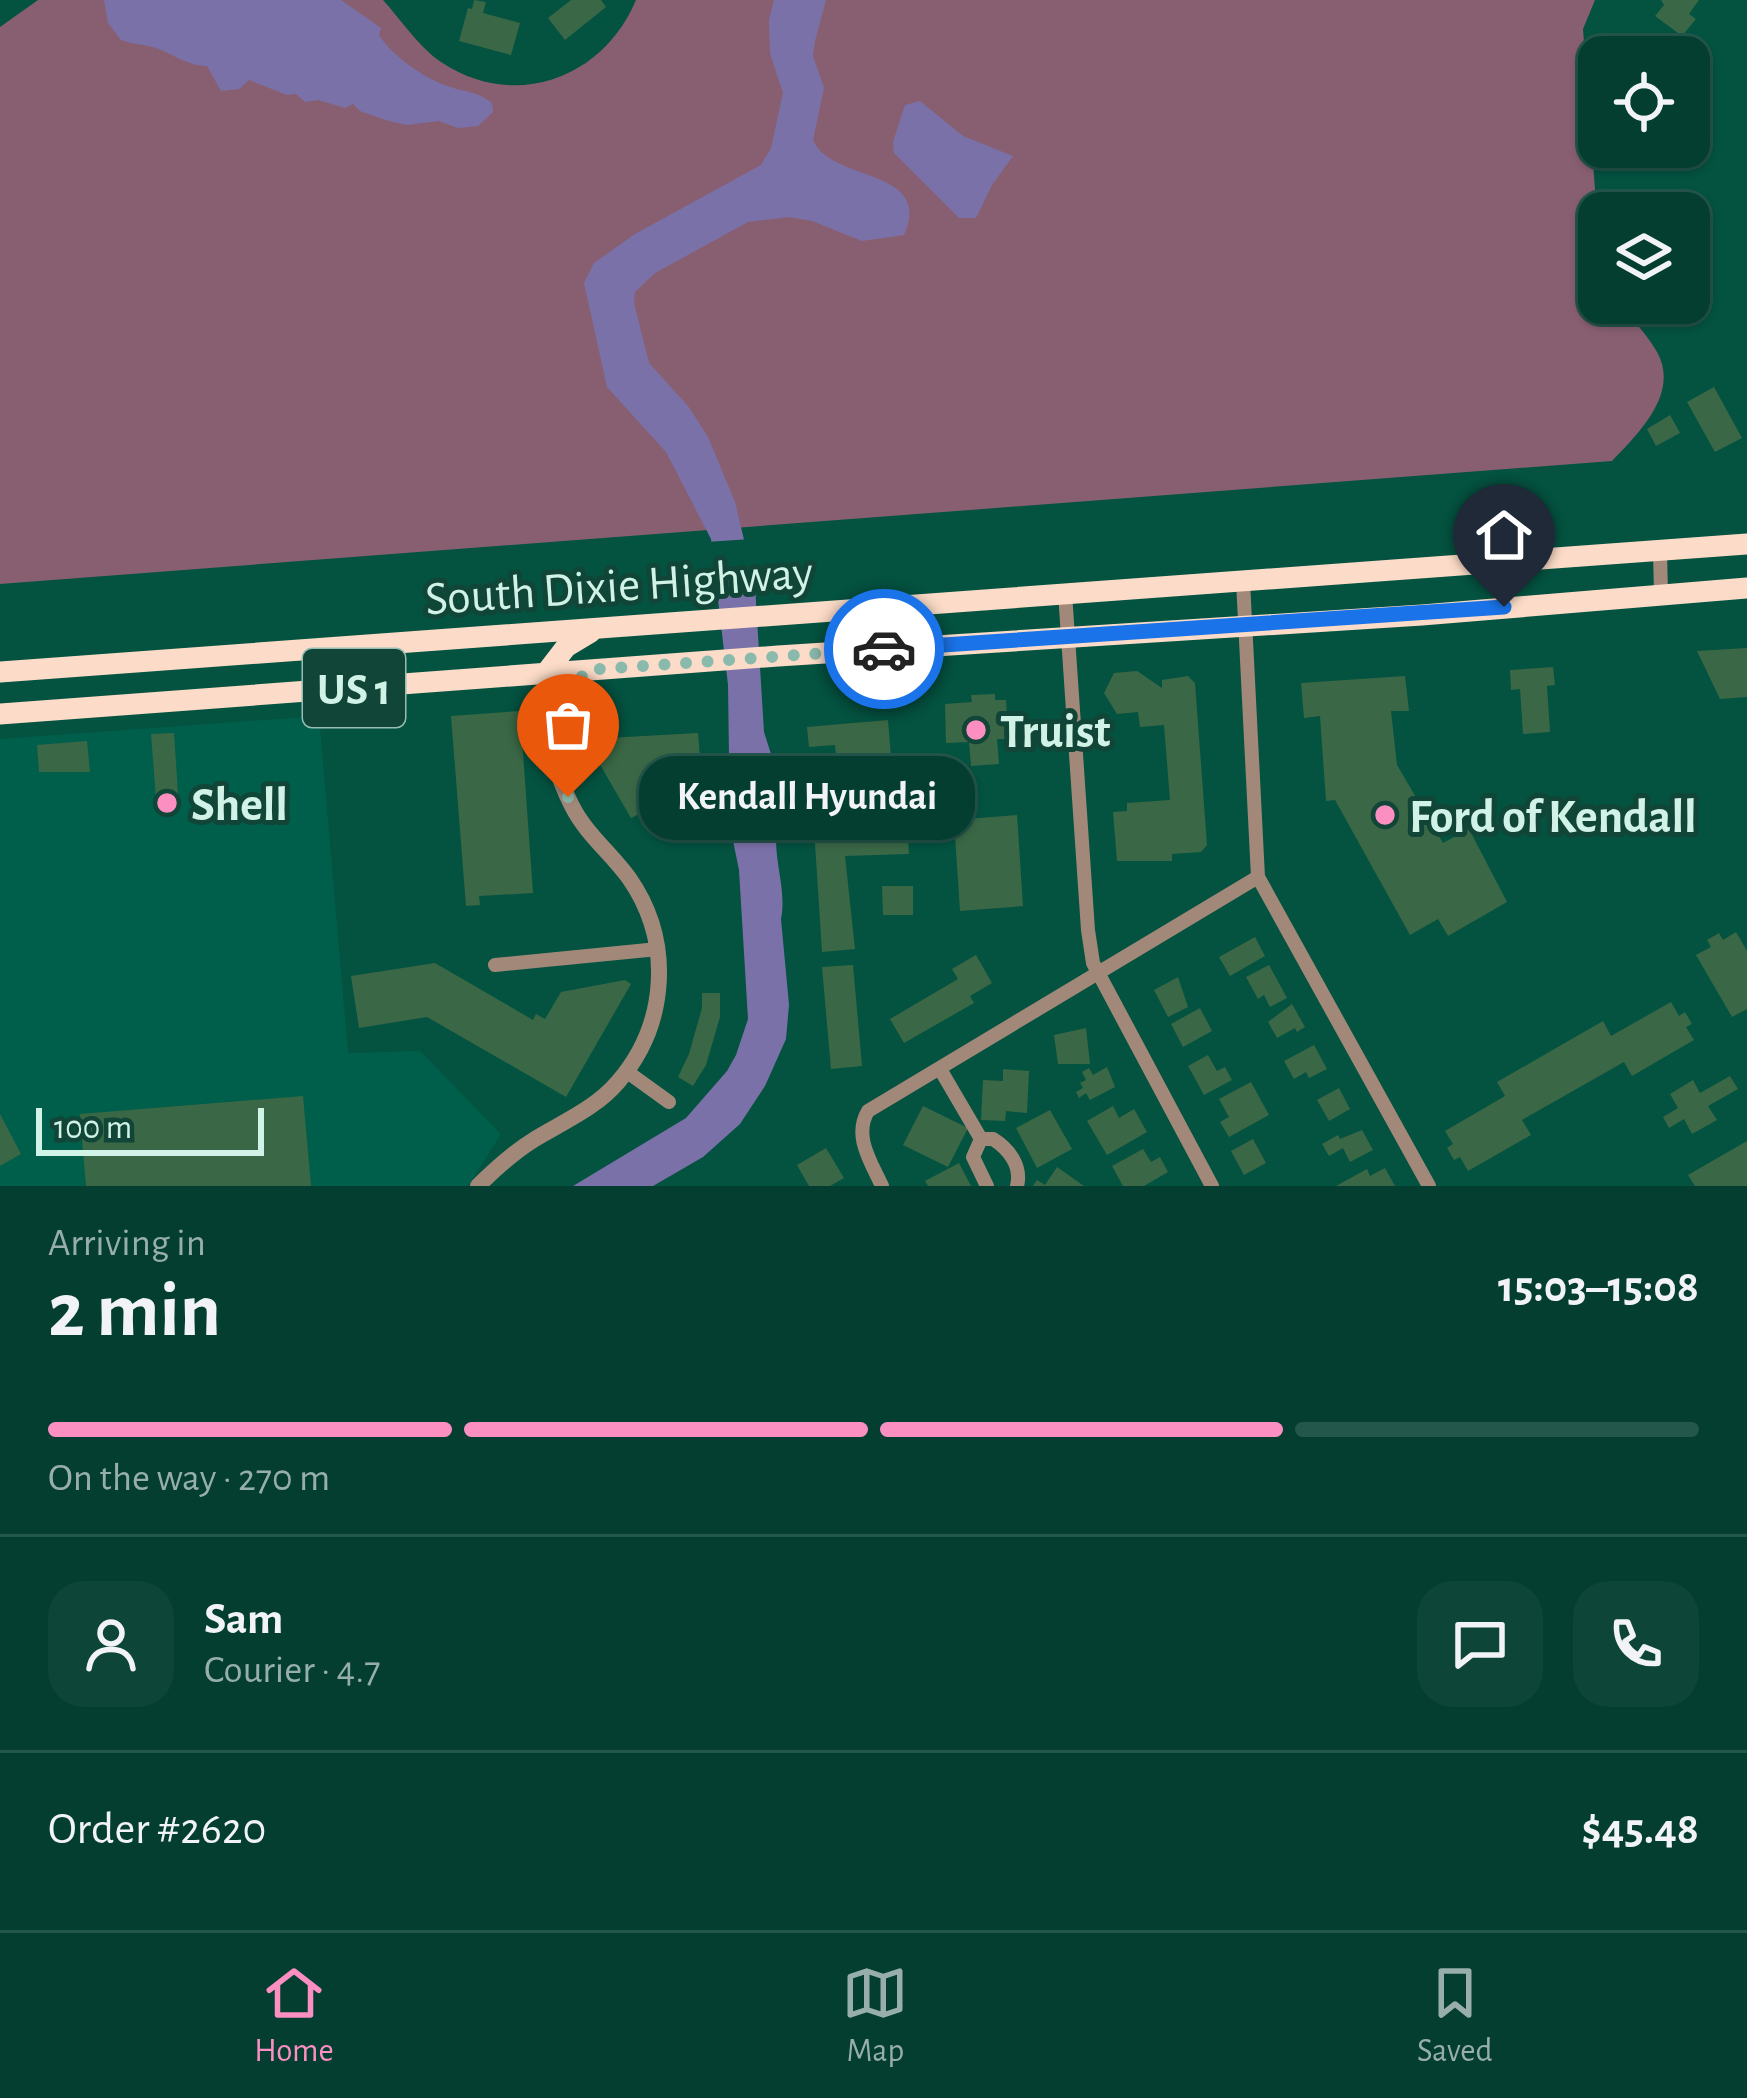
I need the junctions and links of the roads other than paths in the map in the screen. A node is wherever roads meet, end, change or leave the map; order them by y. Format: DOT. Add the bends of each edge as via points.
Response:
graph roads {
  1 [pos="1747,544"];
  2 [pos="1660,550"];
  3 [pos="1243,581"];
  4 [pos="1747,588"];
  5 [pos="1065,593"];
  6 [pos="1661,594"];
  7 [pos="1244,624"];
  8 [pos="597,628"];
  9 [pos="1068,637"];
  10 [pos="586,670"];
  11 [pos="0,672"];
  12 [pos="546,673"];
  13 [pos="0,714"];
  14 [pos="552,747"];
  15 [pos="1258,877"];
  16 [pos="658,950"];
  17 [pos="495,965"];
  18 [pos="1097,974"];
  19 [pos="940,1069"];
  20 [pos="626,1072"];
  21 [pos="669,1102"];
  22 [pos="981,1139"];
  23 [pos="478,1186"];
  24 [pos="882,1186"];
  25 [pos="987,1186"];
  26 [pos="1017,1186"];
  27 [pos="1212,1186"];
  28 [pos="1429,1186"];
  1 -- 2 [label="highway, South Dixie Highway / US 1"];
  2 -- 3 [label="highway, South Dixie Highway / US 1"];
  2 -- 6 [label="street"];
  3 -- 5 [label="highway, South Dixie Highway / US 1"];
  3 -- 7 [label="street"];
  4 -- 6 [label="highway, South Dixie Highway / US 1"];
  5 -- 8 [label="highway, South Dixie Highway / US 1"];
  5 -- 9 [label="street"];
  6 -- 7 [label="highway, South Dixie Highway / US 1"];
  7 -- 9 [label="highway, South Dixie Highway / US 1"];
  7 -- 15 [label="street"];
  8 -- 11 [label="highway, South Dixie Highway / US 1"];
  8 -- 12 [label="highway" via="566,647"];
  9 -- 10 [label="highway, South Dixie Highway / US 1"];
  9 -- 18 [label="street"];
  10 -- 12 [label="highway, South Dixie Highway / US 1"];
  10 -- 14 [label="street"];
  12 -- 13 [label="highway, South Dixie Highway / US 1"];
  12 -- 14 [label="street"];
  14 -- 16 [label="street" via="573,809 633,884"];
  15 -- 18 [label="street"];
  15 -- 28 [label="street"];
  16 -- 17 [label="street"];
  16 -- 20 [label="street" via="654,1016"];
  18 -- 19 [label="street"];
  18 -- 27 [label="street"];
  19 -- 22 [label="street"];
  19 -- 24 [label="street" via="874,1106 861,1124"];
  20 -- 21 [label="street"];
  20 -- 23 [label="street" via="600,1100"];
  22 -- 25 [label="street" via="973,1157"];
  22 -- 26 [label="street" via="1010,1154"];
}
